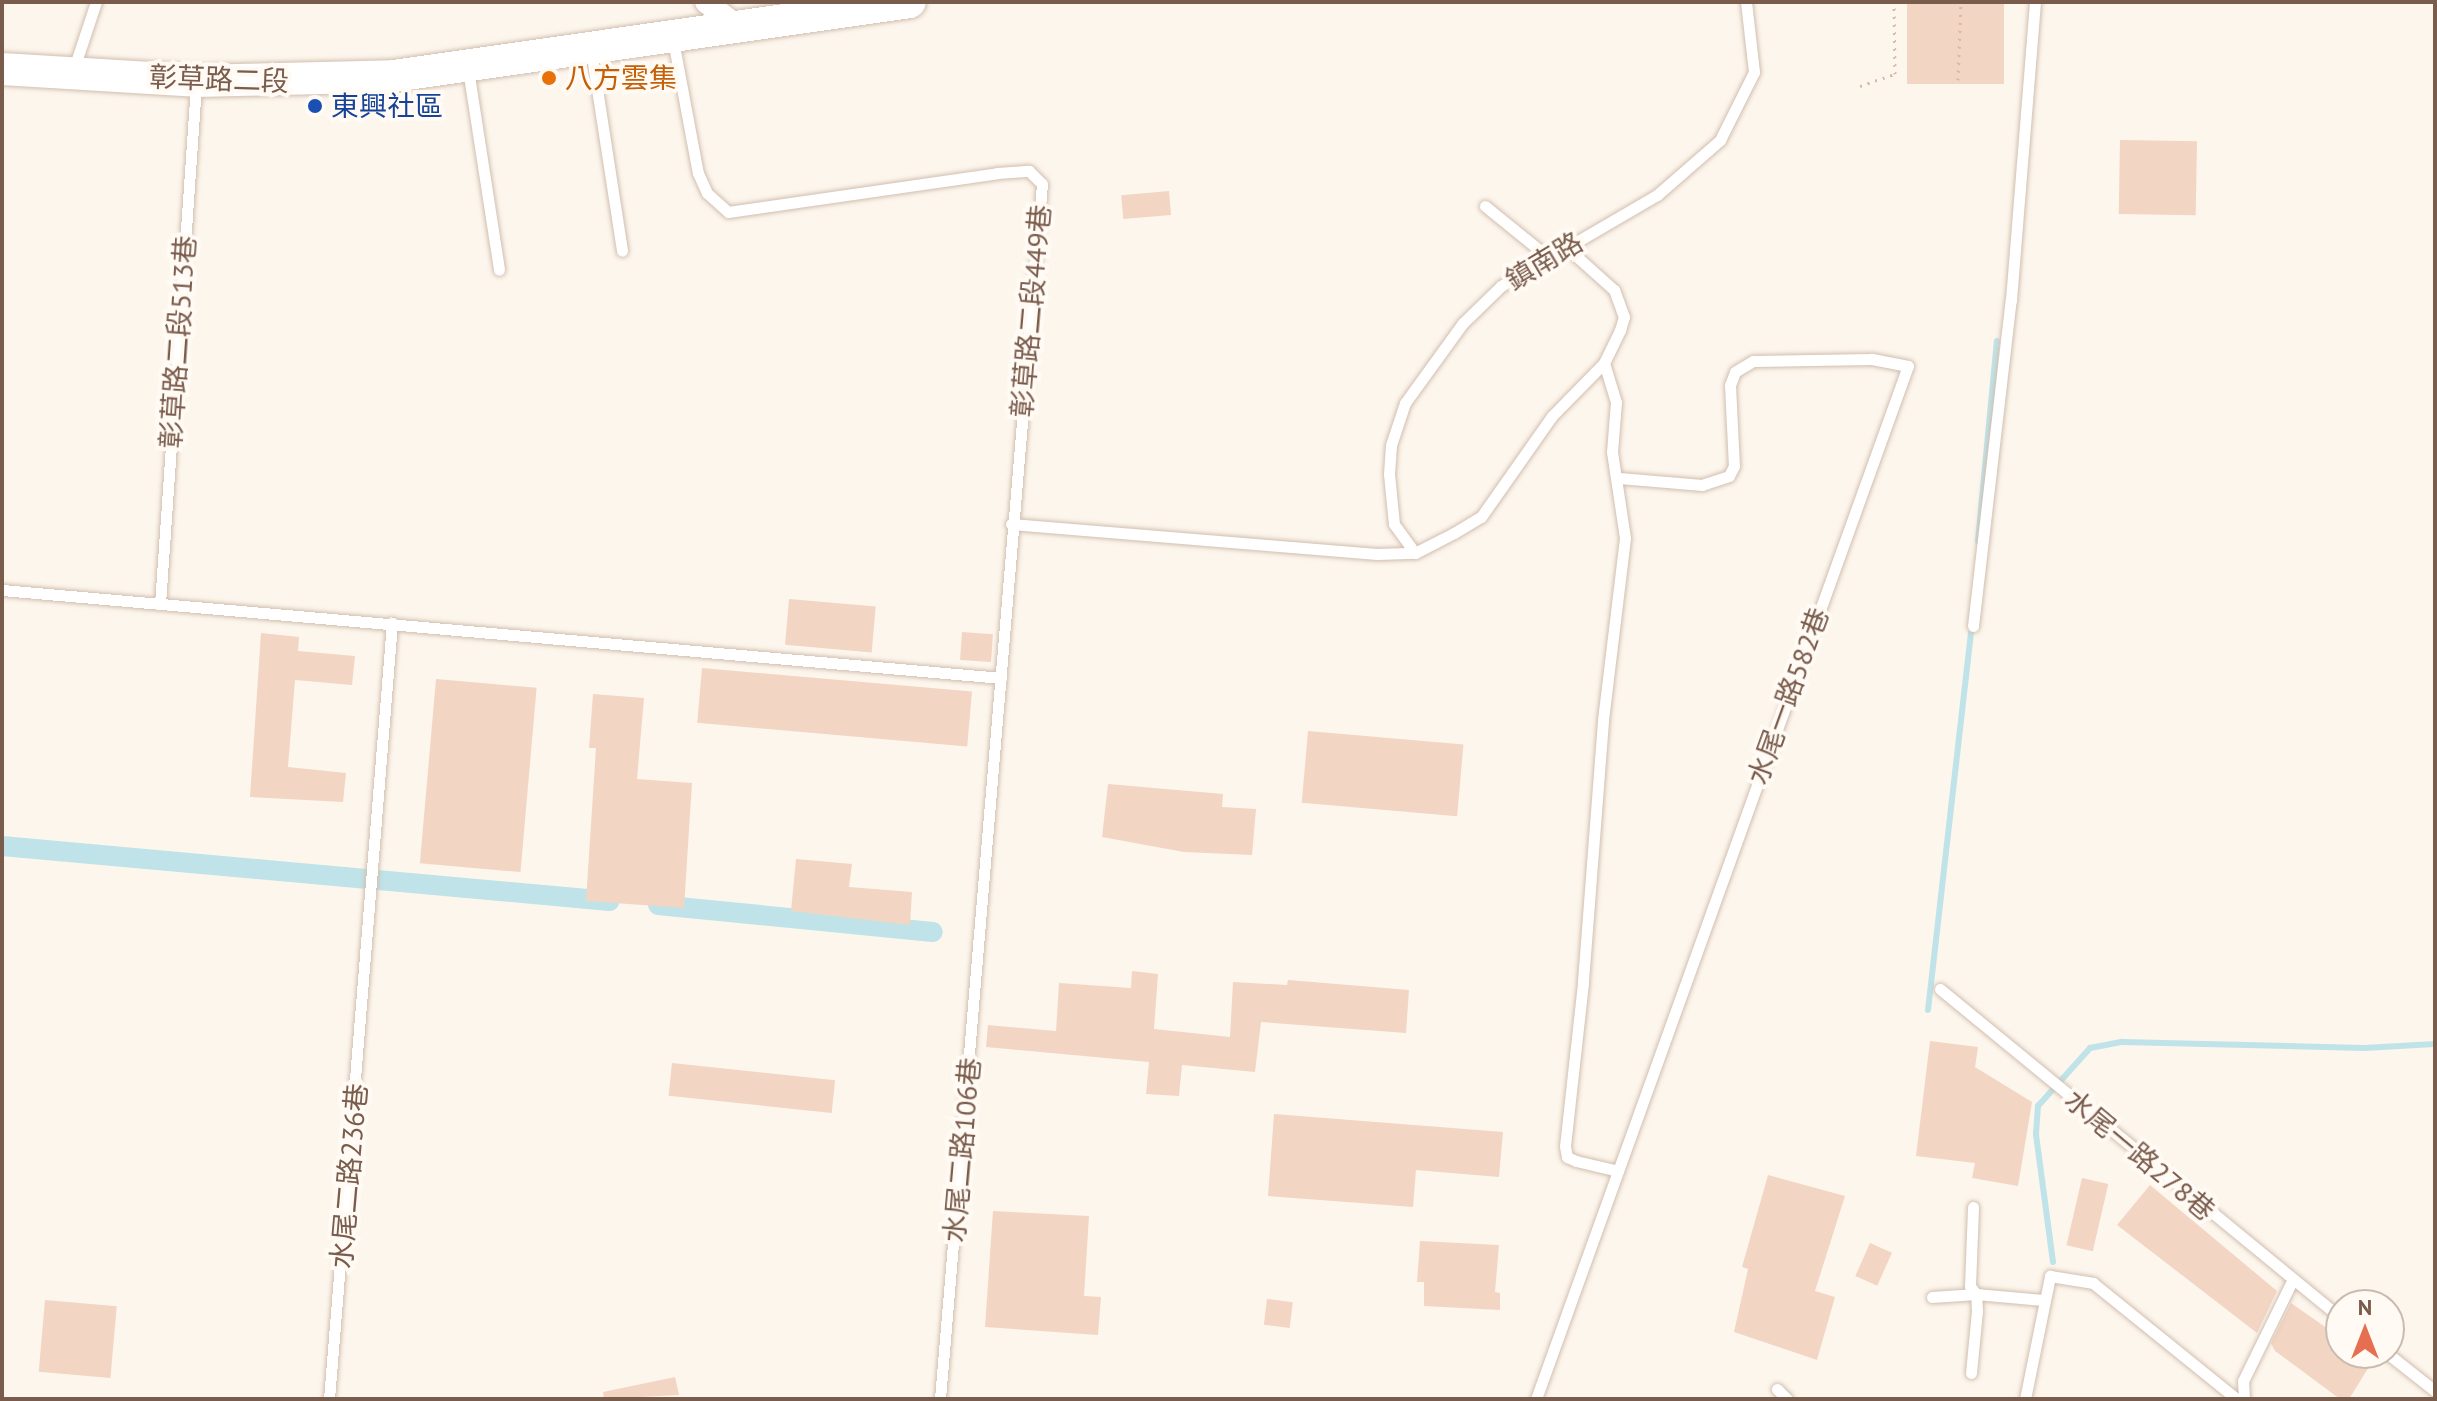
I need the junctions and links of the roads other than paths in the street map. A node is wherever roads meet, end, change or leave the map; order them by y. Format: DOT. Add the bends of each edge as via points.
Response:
graph roads {
  1 [pos="96,2"];
  2 [pos="706,2"];
  3 [pos="910,2"];
  4 [pos="1746,2"];
  5 [pos="2035,2"];
  6 [pos="737,26"];
  7 [pos="672,36"];
  8 [pos="590,46"];
  9 [pos="468,65"];
  10 [pos="2,69"];
  11 [pos="73,72"];
  12 [pos="196,81"];
  13 [pos="1485,206"];
  14 [pos="1566,247"];
  15 [pos="622,251"];
  16 [pos="1548,257"];
  17 [pos="499,270"];
  18 [pos="1604,363"];
  19 [pos="1619,478"];
  20 [pos="1011,524"];
  21 [pos="1415,553"];
  22 [pos="2,590"];
  23 [pos="160,604"];
  24 [pos="392,623"];
  25 [pos="1973,626"];
  26 [pos="1001,678"];
  27 [pos="984,901"];
  28 [pos="1940,989"];
  29 [pos="1618,1171"];
  30 [pos="1973,1207"];
  31 [pos="2292,1281"];
  32 [pos="1976,1294"];
  33 [pos="1932,1297"];
  34 [pos="2043,1300"];
  35 [pos="2325,1306"];
  36 [pos="2405,1367"];
  37 [pos="1971,1373"];
  38 [pos="1777,1389"];
  39 [pos="2435,1391"];
  40 [pos="329,1399"];
  41 [pos="940,1399"];
  42 [pos="1536,1399"];
  43 [pos="1787,1399"];
  44 [pos="2025,1399"];
  45 [pos="2237,1399"];
  46 [pos="2244,1399"];
  1 -- 11 [label="lane"];
  2 -- 6 [label="street"];
  3 -- 6 [label="street, 彰草路二段"];
  4 -- 14 [label="lane, 鎮南路" via="1754,72 1720,140 1657,195"];
  5 -- 25 [label="lane" via="2011,300"];
  6 -- 7 [label="street, 彰草路二段"];
  7 -- 8 [label="street, 彰草路二段"];
  7 -- 20 [label="lane, 彰草路二段449巷" via="698,173 707,193 728,212 997,173 1029,171 1042,184"];
  8 -- 9 [label="street, 彰草路二段"];
  8 -- 15 [label="lane"];
  9 -- 12 [label="street, 彰草路二段" via="394,76"];
  9 -- 17 [label="lane"];
  10 -- 11 [label="street, 彰草路二段"];
  11 -- 12 [label="street, 彰草路二段"];
  12 -- 23 [label="lane, 彰草路二段513巷"];
  13 -- 16 [label="lane"];
  14 -- 16 [label="lane, 鎮南路"];
  14 -- 18 [label="lane" via="1614,290 1624,317"];
  16 -- 21 [label="lane, 鎮南路" via="1501,286 1463,323 1401,411 1391,445 1394,524"];
  18 -- 19 [label="lane" via="1616,402 1612,452"];
  18 -- 21 [label="lane" via="1552,416 1481,517"];
  19 -- 29 [label="lane" via="1625,538 1565,1146 1567,1157"];
  19 -- 29 [label="lane, 水尾一路582巷" via="1702,485 1729,476 1734,466 1730,385 1735,372 1753,361 1871,359 1908,366"];
  20 -- 21 [label="lane"];
  20 -- 26 [label="lane, 彰草路二段449巷"];
  22 -- 23 [label="lane"];
  23 -- 24 [label="lane"];
  24 -- 26 [label="lane"];
  24 -- 40 [label="lane, 水尾二路236巷"];
  26 -- 27 [label="lane, 彰草路二段449巷"];
  27 -- 41 [label="lane, 水尾二路106巷"];
  28 -- 31 [label="lane, 水尾一路278巷"];
  29 -- 42 [label="lane, 水尾一路582巷"];
  30 -- 32 [label="lane" via="1970,1286"];
  31 -- 35 [label="lane, 水尾一路278巷"];
  31 -- 46 [label="lane" via="2243,1381"];
  32 -- 33 [label="lane"];
  32 -- 34 [label="lane"];
  32 -- 37 [label="lane"];
  34 -- 44 [label="lane"];
  34 -- 45 [label="lane" via="2050,1276 2093,1283"];
  36 -- 39 [label="lane"];
  38 -- 43 [label="lane"];
}
